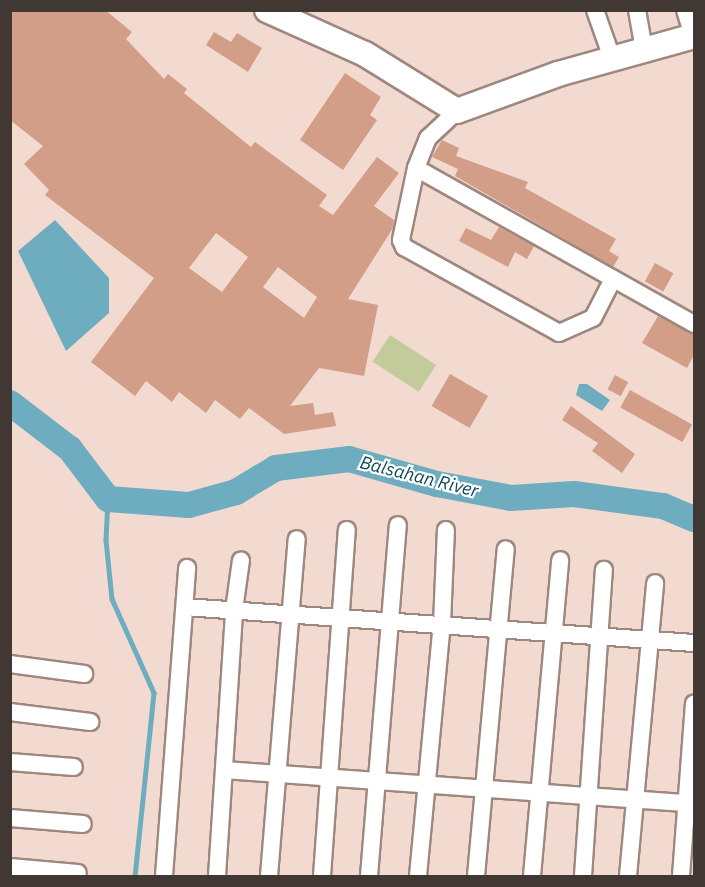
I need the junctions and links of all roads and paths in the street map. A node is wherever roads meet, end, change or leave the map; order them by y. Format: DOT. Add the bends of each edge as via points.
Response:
graph roads {
  1 [pos="267,10"];
  2 [pos="595,10"];
  3 [pos="637,10"];
  4 [pos="685,10"];
  5 [pos="694,37"];
  6 [pos="644,48"];
  7 [pos="612,58"];
  8 [pos="457,111"];
  9 [pos="416,168"];
  10 [pos="613,279"];
  11 [pos="694,324"];
  12 [pos="398,525"];
  13 [pos="347,530"];
  14 [pos="446,530"];
  15 [pos="297,539"];
  16 [pos="506,549"];
  17 [pos="241,560"];
  18 [pos="560,560"];
  19 [pos="187,568"];
  20 [pos="604,570"];
  21 [pos="656,583"];
  22 [pos="185,607"];
  23 [pos="234,610"];
  24 [pos="290,614"];
  25 [pos="343,616"];
  26 [pos="393,621"];
  27 [pos="442,624"];
  28 [pos="496,627"];
  29 [pos="553,632"];
  30 [pos="602,636"];
  31 [pos="649,639"];
  32 [pos="694,643"];
  33 [pos="10,664"];
  34 [pos="84,674"];
  35 [pos="694,703"];
  36 [pos="10,712"];
  37 [pos="90,722"];
  38 [pos="10,762"];
  39 [pos="74,767"];
  40 [pos="225,770"];
  41 [pos="276,773"];
  42 [pos="328,779"];
  43 [pos="378,783"];
  44 [pos="427,787"];
  45 [pos="485,790"];
  46 [pos="538,795"];
  47 [pos="589,798"];
  48 [pos="634,801"];
  49 [pos="691,803"];
  50 [pos="10,818"];
  51 [pos="83,824"];
  52 [pos="10,867"];
  53 [pos="78,873"];
  54 [pos="164,876"];
  55 [pos="217,876"];
  56 [pos="269,876"];
  57 [pos="322,876"];
  58 [pos="369,876"];
  59 [pos="418,876"];
  60 [pos="476,876"];
  61 [pos="532,876"];
  62 [pos="583,876"];
  63 [pos="628,876"];
  64 [pos="681,876"];
  1 -- 8 [label="street" via="365,54"];
  2 -- 7 [label="street"];
  3 -- 6 [label="street"];
  4 -- 5 [label="street"];
  5 -- 6 [label="street"];
  6 -- 7 [label="street"];
  7 -- 8 [label="street"];
  8 -- 9 [label="street" via="428,138"];
  9 -- 10 [label="street"];
  9 -- 10 [label="street" via="401,240 404,248 415,255 559,333 593,318"];
  10 -- 11 [label="street"];
  12 -- 26 [label="street"];
  13 -- 25 [label="street"];
  14 -- 27 [label="street"];
  15 -- 24 [label="street"];
  16 -- 28 [label="street"];
  17 -- 23 [label="street"];
  18 -- 29 [label="street"];
  19 -- 22 [label="street"];
  20 -- 30 [label="street"];
  21 -- 31 [label="street"];
  22 -- 23 [label="street"];
  22 -- 54 [label="street"];
  23 -- 24 [label="street"];
  23 -- 40 [label="street"];
  24 -- 25 [label="street"];
  24 -- 41 [label="street"];
  25 -- 26 [label="street"];
  25 -- 42 [label="street"];
  26 -- 27 [label="street"];
  26 -- 43 [label="street"];
  27 -- 28 [label="street"];
  27 -- 44 [label="street"];
  28 -- 29 [label="street"];
  28 -- 45 [label="street"];
  29 -- 30 [label="street"];
  29 -- 46 [label="street"];
  30 -- 31 [label="street"];
  30 -- 47 [label="street"];
  31 -- 32 [label="street"];
  31 -- 48 [label="street"];
  33 -- 34 [label="street"];
  35 -- 49 [label="street"];
  36 -- 37 [label="street"];
  38 -- 39 [label="street"];
  40 -- 41 [label="street"];
  40 -- 55 [label="street"];
  41 -- 42 [label="street"];
  41 -- 56 [label="street"];
  42 -- 43 [label="street"];
  42 -- 57 [label="street"];
  43 -- 44 [label="street"];
  43 -- 58 [label="street"];
  44 -- 45 [label="street"];
  44 -- 59 [label="street"];
  45 -- 46 [label="street"];
  45 -- 60 [label="street"];
  46 -- 47 [label="street"];
  46 -- 61 [label="street"];
  47 -- 48 [label="street"];
  47 -- 62 [label="street"];
  48 -- 49 [label="street"];
  48 -- 63 [label="street"];
  49 -- 64 [label="street"];
  50 -- 51 [label="street"];
  52 -- 53 [label="street"];
}
